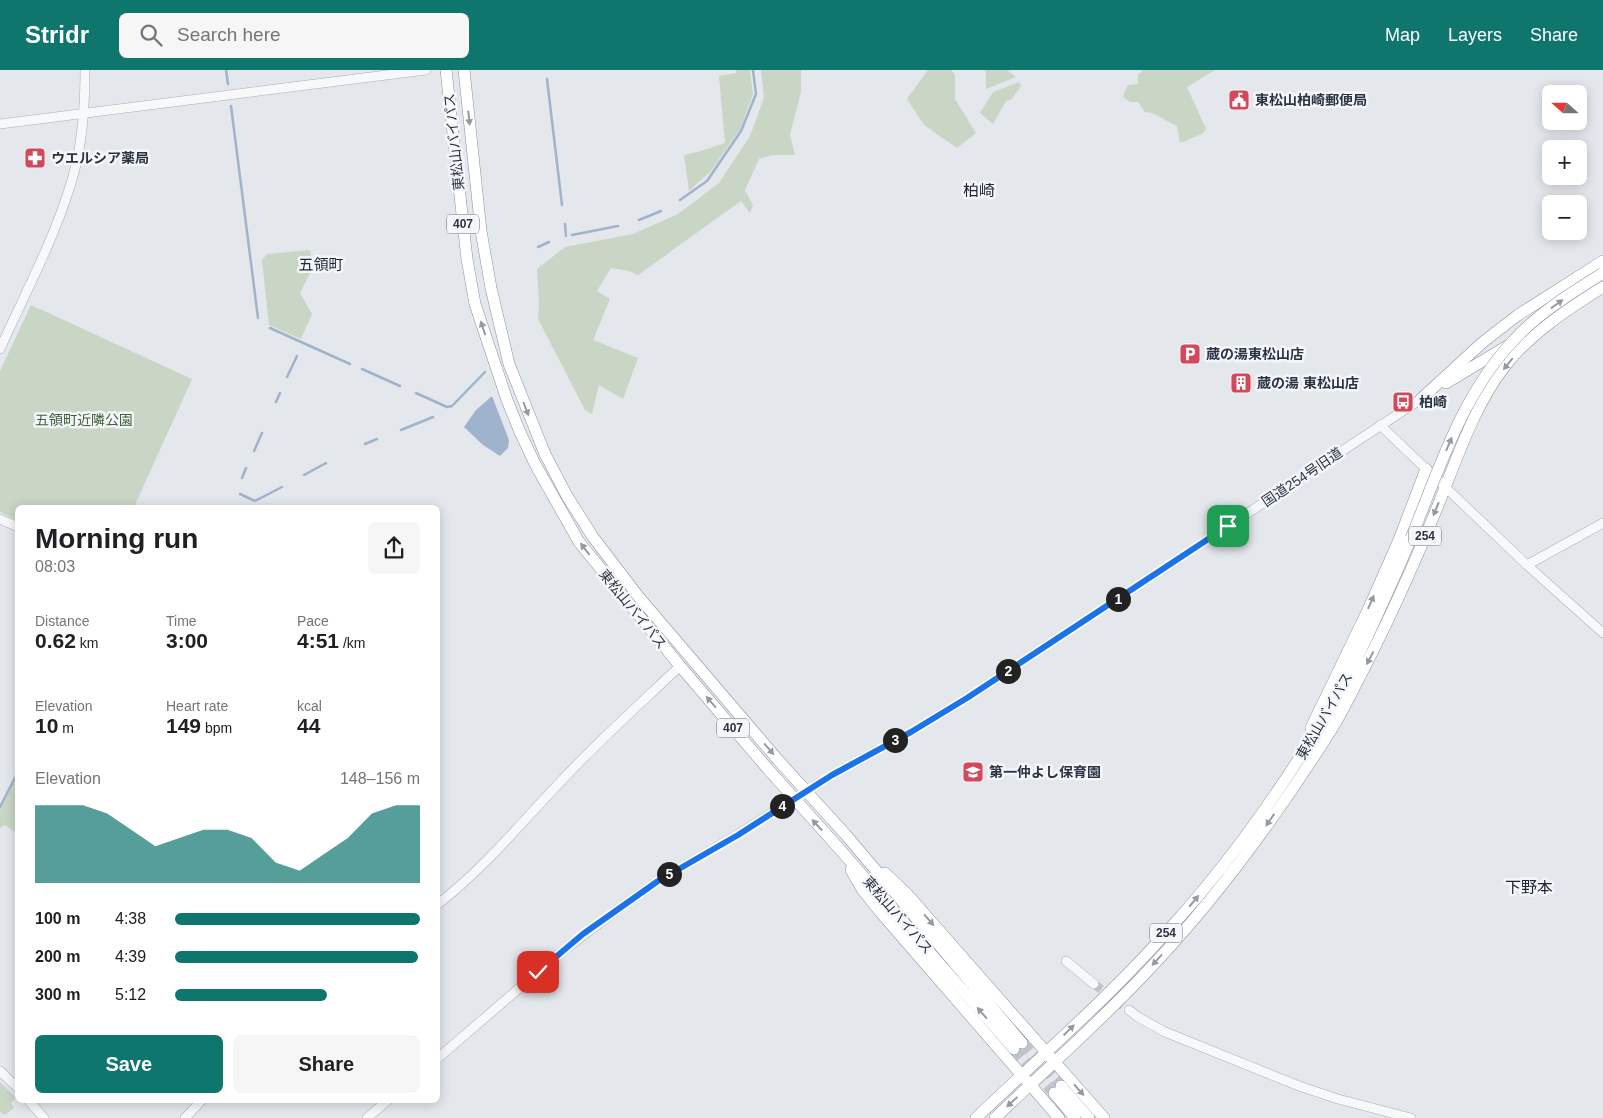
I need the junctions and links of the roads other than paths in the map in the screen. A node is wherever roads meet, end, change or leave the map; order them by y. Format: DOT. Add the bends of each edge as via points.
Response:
graph roads {
  1 [pos="85,70"];
  2 [pos="426,70"];
  3 [pos="446,70"];
  4 [pos="464,70"];
  5 [pos="84,113"];
  6 [pos="0,124"];
  7 [pos="1603,261"];
  8 [pos="1603,273"];
  9 [pos="1603,288"];
  10 [pos="1570,309"];
  11 [pos="1512,320"];
  12 [pos="1523,336"];
  13 [pos="0,349"];
  14 [pos="1421,399"];
  15 [pos="1380,425"];
  16 [pos="1426,469"];
  17 [pos="1445,487"];
  18 [pos="0,519"];
  19 [pos="1603,523"];
  20 [pos="15,526"];
  21 [pos="1527,565"];
  22 [pos="1603,633"];
  23 [pos="680,666"];
  24 [pos="1290,772"];
  25 [pos="806,791"];
  26 [pos="793,798"];
  27 [pos="846,835"];
  28 [pos="836,845"];
  29 [pos="440,902"];
  30 [pos="1066,961"];
  31 [pos="1094,984"];
  32 [pos="1129,1010"];
  33 [pos="1045,1053"];
  34 [pos="440,1056"];
  35 [pos="1054,1063"];
  36 [pos="0,1071"];
  37 [pos="1021,1075"];
  38 [pos="15,1085"];
  39 [pos="1030,1085"];
  40 [pos="31,1103"];
  41 [pos="199,1103"];
  42 [pos="384,1103"];
  43 [pos="44,1118"];
  44 [pos="185,1118"];
  45 [pos="367,1118"];
  46 [pos="976,1118"];
  47 [pos="995,1118"];
  48 [pos="1059,1118"];
  49 [pos="1075,1118"];
  50 [pos="1089,1118"];
  51 [pos="1104,1118"];
  52 [pos="1411,1118"];
  1 -- 5 [label="street"];
  2 -- 5 [label="street"];
  23 -- 3 [label="highway, 東松山バイパス / 407, one-way" via="580,542 535,464 507,400 475,304 466,259"];
  4 -- 25 [label="highway, 東松山バイパス / 407, one-way" via="481,231 491,288 508,364 544,454 580,518 606,555"];
  5 -- 6 [label="street"];
  5 -- 13 [label="street" via="75,166 63,208"];
  7 -- 11 [label="highway"];
  24 -- 8 [label="highway, 東松山バイパス / 254, one-way, bridge" via="1349,674 1392,584 1479,383 1512,341 1536,319"];
  9 -- 10 [label="highway, 東松山バイパス / 254"];
  10 -- 12 [label="highway"];
  10 -- 17 [label="highway, 東松山バイパス / 254, one-way" via="1520,349 1505,367 1479,408"];
  11 -- 12 [label="highway" via="1510,327 1513,333"];
  11 -- 14 [label="highway"];
  12 -- 14 [label="highway"];
  14 -- 15 [label="street, 国道254号旧道"];
  15 -- 16 [label="street"];
  15 -- 25 [label="street, 国道254号旧道" via="967,698"];
  16 -- 17 [label="street"];
  24 -- 16 [label="highway, one-way" via="1368,610"];
  17 -- 21 [label="street"];
  17 -- 35 [label="highway, 東松山バイパス / 254, one-way" via="1379,641 1333,727 1298,781 1254,844 1180,935 1141,979"];
  18 -- 20 [label="street"];
  19 -- 21 [label="street"];
  21 -- 22 [label="street"];
  26 -- 23 [label="highway, 東松山バイパス / 407, one-way"];
  23 -- 29 [label="street" via="569,772 484,863"];
  33 -- 24 [label="highway, 東松山バイパス / 254, one-way" via="1173,926 1216,875"];
  25 -- 26 [label="street, 国道254号旧道"];
  25 -- 27 [label="highway, 東松山バイパス / 407"];
  28 -- 26 [label="highway, 東松山バイパス / 407, one-way"];
  26 -- 34 [label="street, 国道254号旧道" via="618,909 559,954"];
  27 -- 28 [label="highway, 東松山バイパス / 407, one-way" via="1018,1046"];
  27 -- 33 [label="highway, one-way" via="907,894"];
  28 -- 37 [label="highway" via="862,889 881,913"];
  30 -- 31 [label="street"];
  32 -- 52 [label="street" via="1165,1032 1299,1086"];
  33 -- 35 [label="highway"];
  33 -- 37 [label="highway, 東松山バイパス / 254"];
  35 -- 39 [label="highway, 東松山バイパス / 254"];
  35 -- 51 [label="highway, one-way"];
  36 -- 38 [label="street"];
  37 -- 39 [label="highway"];
  37 -- 46 [label="highway, 東松山バイパス / 254"];
  39 -- 47 [label="highway, 東松山バイパス / 254, one-way"];
  39 -- 48 [label="highway"];
  40 -- 43 [label="street"];
  41 -- 44 [label="street"];
  42 -- 45 [label="street"];
  49 -- 50 [label="highway" via="1057,1090"];
}
